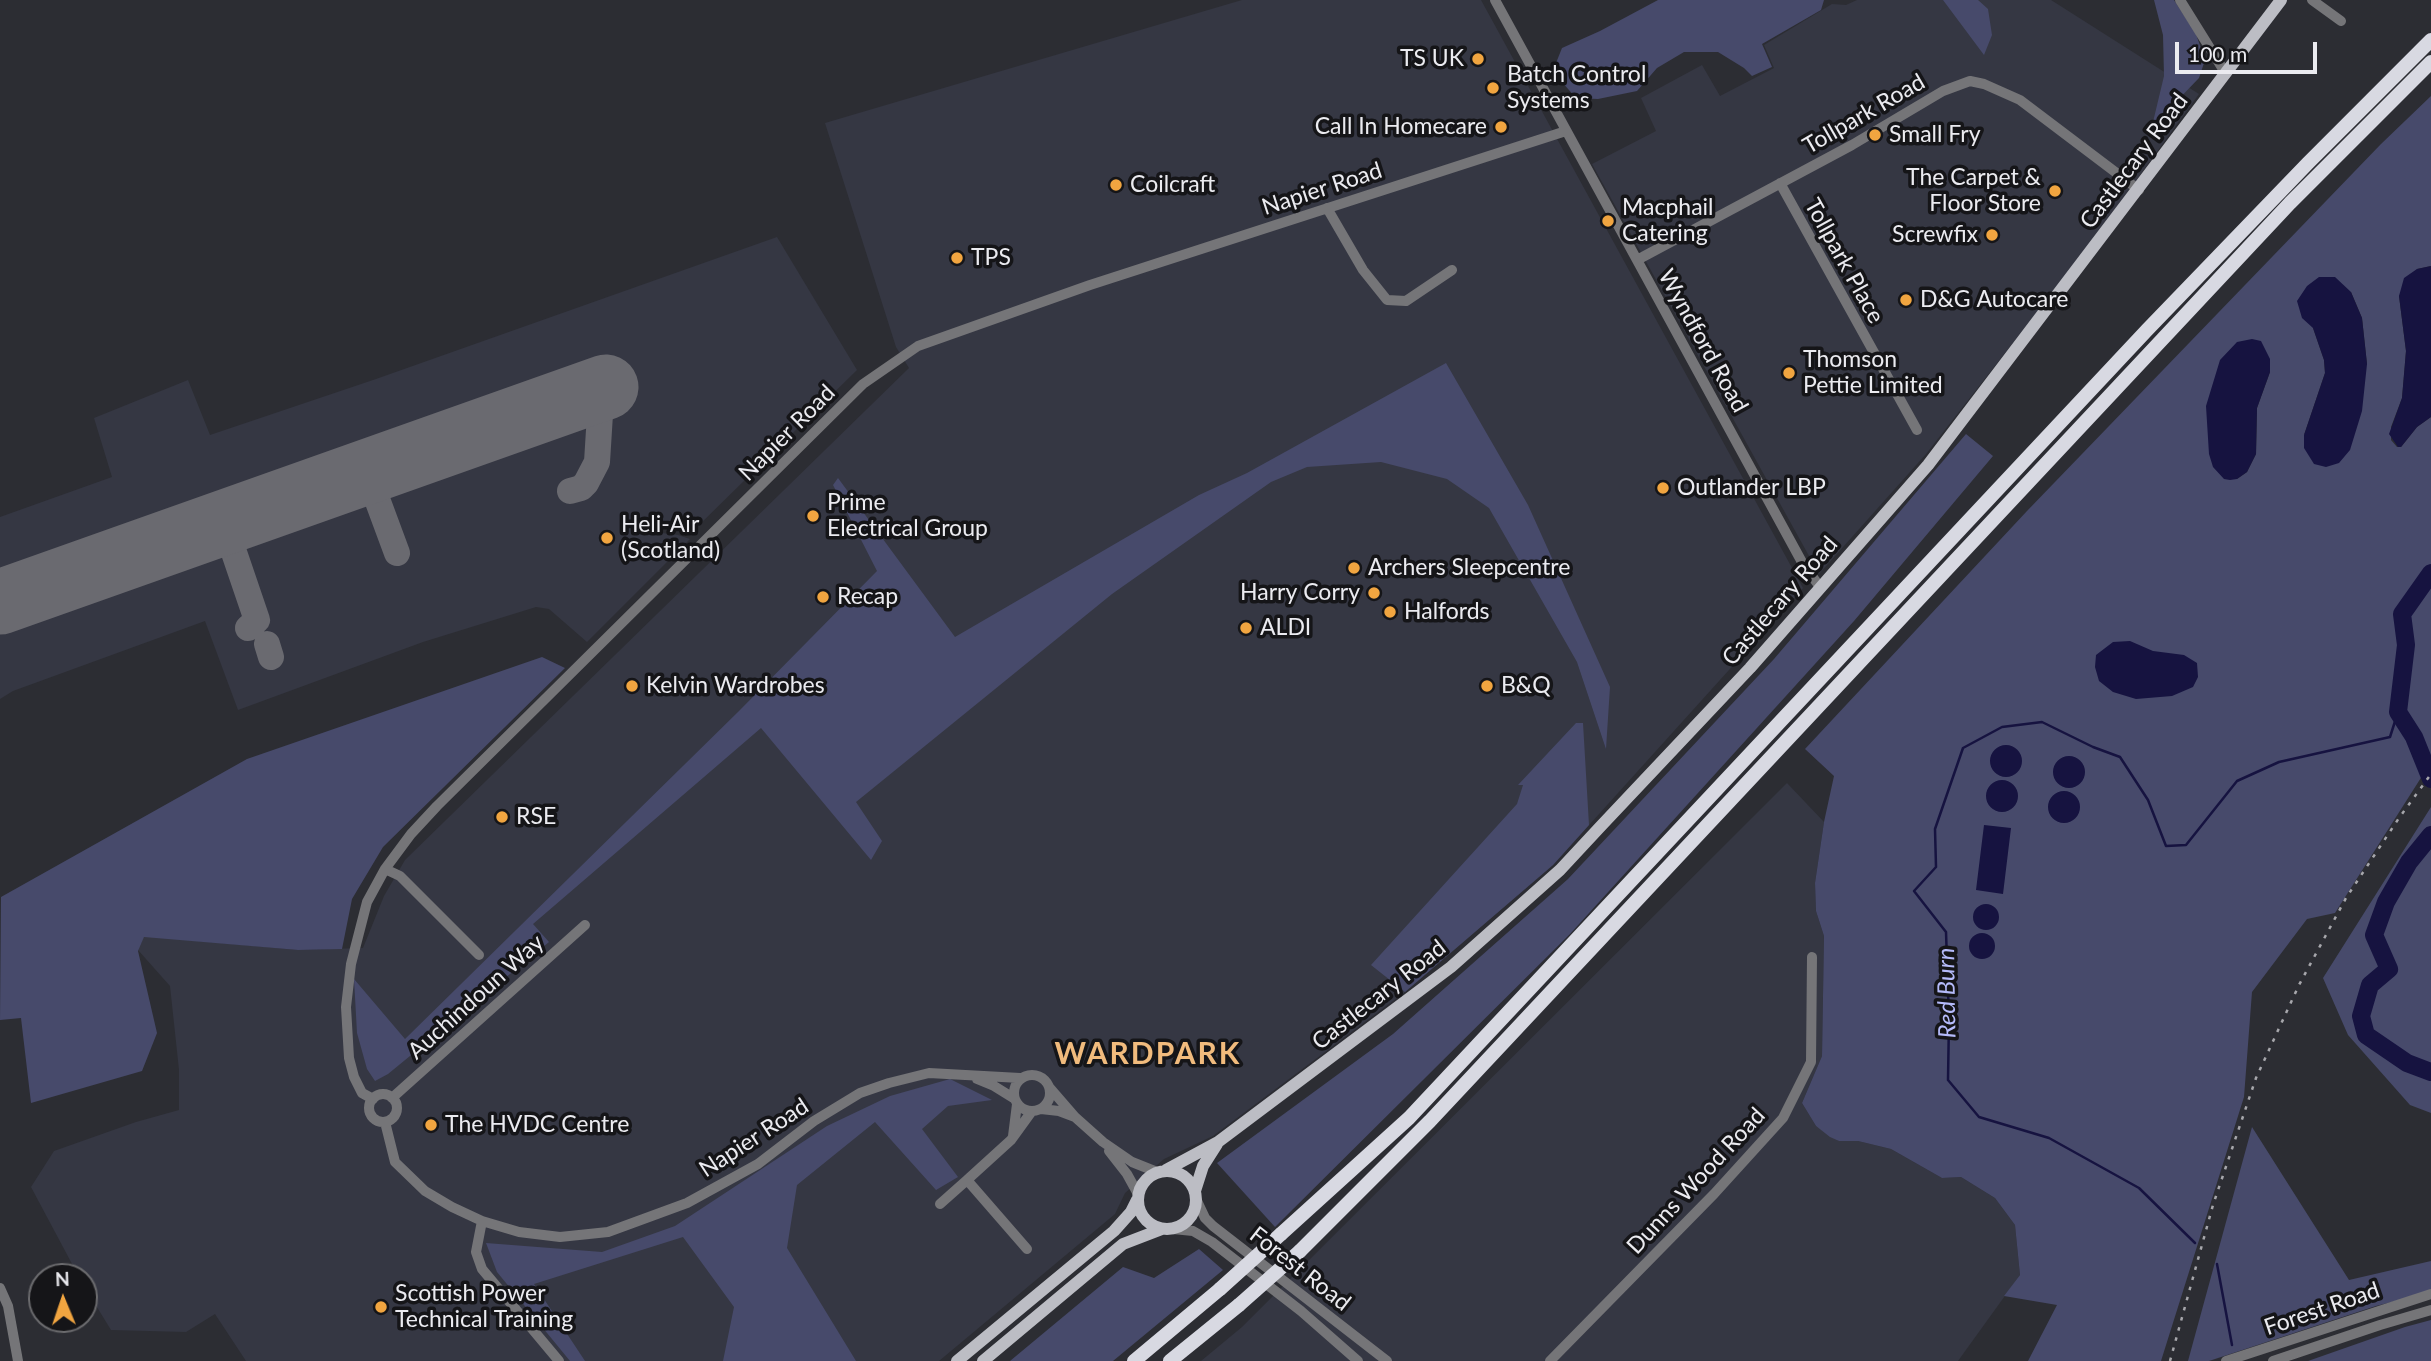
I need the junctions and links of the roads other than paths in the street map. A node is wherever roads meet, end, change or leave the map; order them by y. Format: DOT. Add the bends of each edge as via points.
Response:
graph roads {
  1 [pos="1495,0"];
  2 [pos="2180,0"];
  3 [pos="2281,0"];
  4 [pos="2312,0"];
  5 [pos="2341,21"];
  6 [pos="2431,40"];
  7 [pos="2431,62"];
  8 [pos="2226,74"];
  9 [pos="1566,131"];
  10 [pos="1780,183"];
  11 [pos="2138,190"];
  12 [pos="1326,208"];
  13 [pos="1637,260"];
  14 [pos="1452,270"];
  15 [pos="1917,430"];
  16 [pos="1820,587"];
  17 [pos="385,869"];
  18 [pos="585,925"];
  19 [pos="479,955"];
  20 [pos="1812,957"];
  21 [pos="963,1074"];
  22 [pos="1020,1078"];
  23 [pos="1049,1087"];
  24 [pos="392,1098"];
  25 [pos="373,1099"];
  26 [pos="1016,1102"];
  27 [pos="1037,1110"];
  28 [pos="1075,1117"];
  29 [pos="385,1122"];
  30 [pos="1011,1140"];
  31 [pos="1103,1142"];
  32 [pos="1218,1142"];
  33 [pos="1161,1171"];
  34 [pos="967,1180"];
  35 [pos="1196,1196"];
  36 [pos="1138,1197"];
  37 [pos="940,1204"];
  38 [pos="482,1221"];
  39 [pos="1167,1229"];
  40 [pos="1027,1249"];
  41 [pos="0,1288"];
  42 [pos="2431,1294"];
  43 [pos="2431,1311"];
  44 [pos="18,1361"];
  45 [pos="559,1361"];
  46 [pos="957,1361"];
  47 [pos="983,1361"];
  48 [pos="1134,1361"];
  49 [pos="1170,1361"];
  50 [pos="1358,1361"];
  51 [pos="1387,1361"];
  52 [pos="1550,1361"];
  53 [pos="2226,1361"];
  54 [pos="2274,1361"];
  1 -- 9 [label="street, Wyndford Road"];
  2 -- 8 [label="street"];
  3 -- 8 [label="main road, Castlecary Road"];
  4 -- 5 [label="street"];
  6 -- 48 [label="highway, bridge" via="2147,330 1409,1118"];
  7 -- 49 [label="highway, bridge" via="2290,203 1440,1111 1300,1251"];
  8 -- 11 [label="main road, Castlecary Road"];
  9 -- 12 [label="street, Napier Road"];
  9 -- 13 [label="street, Wyndford Road"];
  10 -- 11 [label="street, Tollpark Road" via="1943,91 1970,81 2020,100"];
  10 -- 13 [label="street, Tollpark Road"];
  10 -- 15 [label="street, Tollpark Place"];
  11 -- 16 [label="main road, Castlecary Road" via="1928,466"];
  12 -- 14 [label="street" via="1387,300 1406,301"];
  12 -- 17 [label="street, Napier Road" via="918,346 863,384 437,806"];
  13 -- 16 [label="street, Wyndford Road" via="1803,564"];
  16 -- 32 [label="main road, Castlecary Road" via="1600,827 1520,906 1451,967"];
  17 -- 19 [label="street" via="400,876"];
  17 -- 25 [label="street, Napier Road" via="359,933 346,1007 354,1077 362,1093"];
  18 -- 24 [label="street, Auchindoun Way"];
  20 -- 52 [label="street, Dunns Wood Road" via="1811,1062 1783,1118"];
  21 -- 22 [label="street, Napier Road"];
  21 -- 26 [label="street, Napier Road" via="984,1081"];
  21 -- 38 [label="street, Napier Road" via="929,1073 860,1093 758,1164 687,1203 608,1232 560,1237"];
  22 -- 23 [label="street" via="1037,1075"];
  22 -- 26 [label="street" via="1013,1090"];
  23 -- 27 [label="street" via="1049,1099"];
  23 -- 28 [label="street"];
  24 -- 25 [label="street" via="380,1095"];
  24 -- 29 [label="street" via="395,1115"];
  25 -- 29 [label="street, Napier Road" via="370,1115"];
  26 -- 27 [label="street" via="1023,1109"];
  26 -- 30 [label="street"];
  27 -- 28 [label="street"];
  27 -- 30 [label="street"];
  28 -- 31 [label="street"];
  29 -- 38 [label="street, Napier Road" via="395,1162 425,1191"];
  30 -- 34 [label="street"];
  31 -- 33 [label="street" via="1132,1162"];
  31 -- 36 [label="street"];
  32 -- 33 [label="main road, Castlecary Road"];
  32 -- 35 [label="main road, Castlecary Road" via="1203,1166"];
  33 -- 35 [label="main road" via="1181,1174 1192,1183"];
  33 -- 36 [label="main road" via="1146,1179"];
  34 -- 37 [label="street"];
  34 -- 40 [label="street"];
  35 -- 39 [label="main road" via="1190,1218"];
  35 -- 51 [label="street, Forest Road" via="1213,1226"];
  36 -- 39 [label="main road" via="1146,1220"];
  36 -- 46 [label="main road" via="1114,1231"];
  38 -- 45 [label="street" via="475,1252 482,1269"];
  39 -- 47 [label="main road" via="1123,1244"];
  39 -- 50 [label="street, Forest Road" via="1193,1231 1212,1242"];
  41 -- 44 [label="street"];
  42 -- 53 [label="street, Forest Road"];
  43 -- 54 [label="street, Forest Road"];
}
